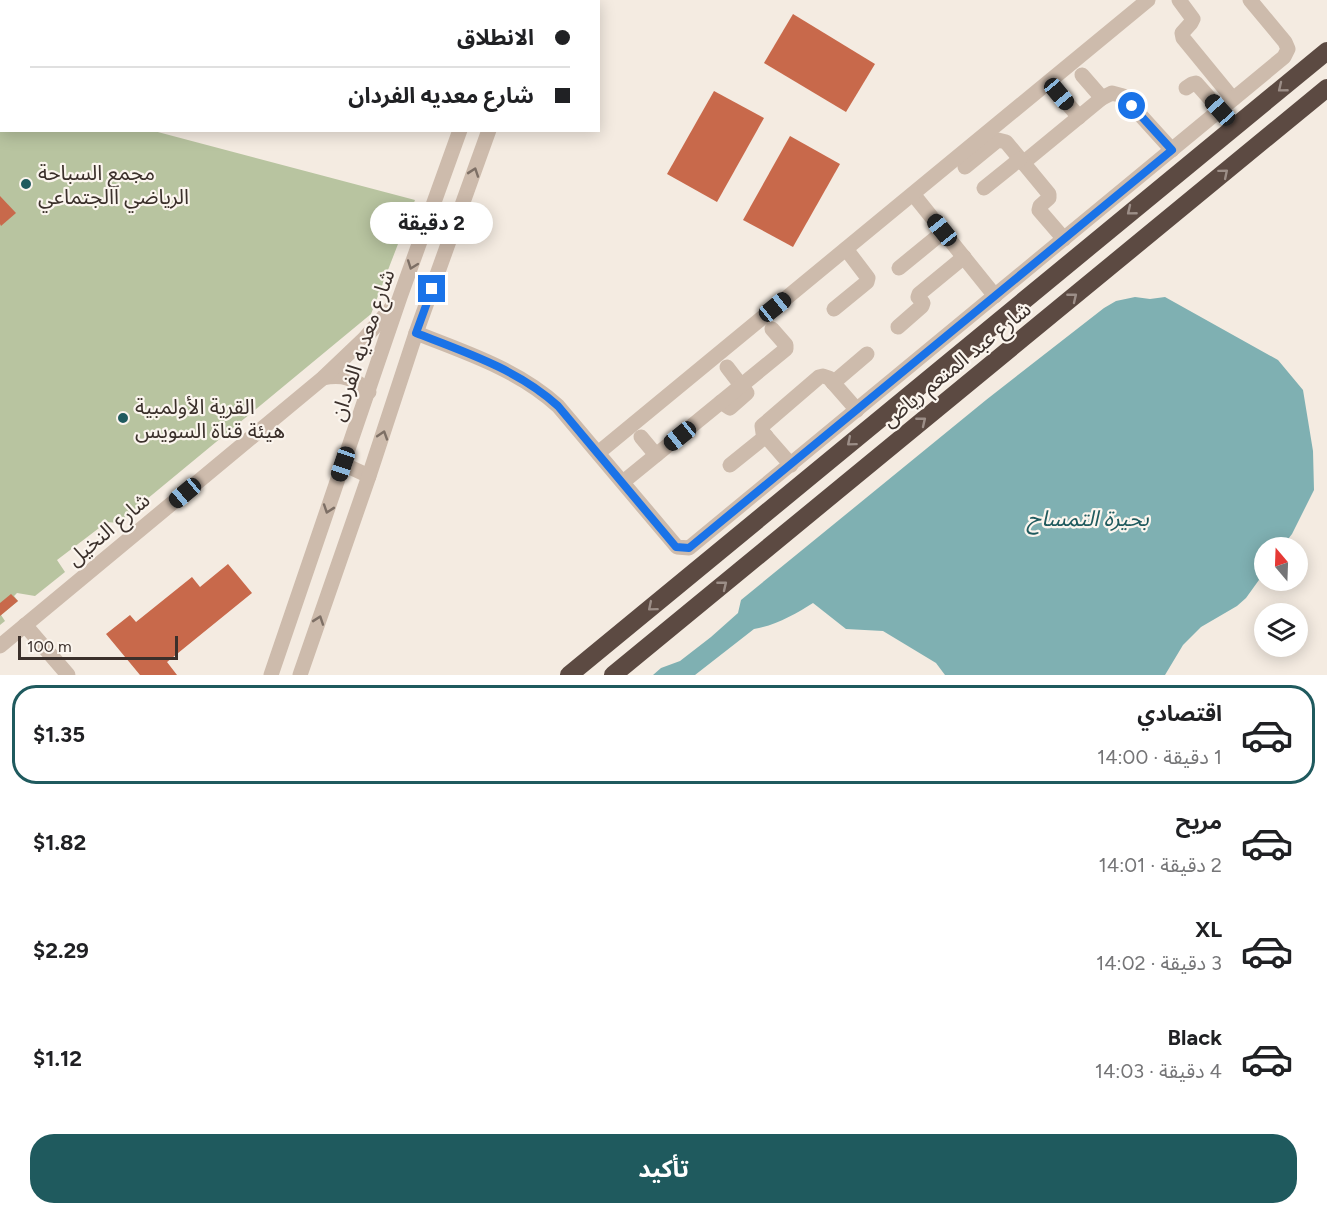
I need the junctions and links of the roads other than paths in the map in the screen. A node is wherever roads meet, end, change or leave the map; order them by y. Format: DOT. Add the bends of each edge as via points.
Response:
graph roads {
  1 [pos="1148,0"];
  2 [pos="1179,0"];
  3 [pos="1250,0"];
  4 [pos="1327,51"];
  5 [pos="1082,75"];
  6 [pos="1186,88"];
  7 [pos="1327,88"];
  8 [pos="1059,94"];
  9 [pos="1102,98"];
  10 [pos="1233,99"];
  11 [pos="1220,110"];
  12 [pos="1079,117"];
  13 [pos="459,132"];
  14 [pos="488,132"];
  15 [pos="1172,150"];
  16 [pos="1021,161"];
  17 [pos="965,167"];
  18 [pos="984,188"];
  19 [pos="439,190"];
  20 [pos="913,194"];
  21 [pos="464,199"];
  22 [pos="944,232"];
  23 [pos="1064,239"];
  24 [pos="846,249"];
  25 [pos="964,257"];
  26 [pos="899,268"];
  27 [pos="995,296"];
  28 [pos="400,297"];
  29 [pos="834,309"];
  30 [pos="898,327"];
  31 [pos="772,329"];
  32 [pos="416,333"];
  33 [pos="867,354"];
  34 [pos="727,367"];
  35 [pos="323,378"];
  36 [pos="833,383"];
  37 [pos="742,385"];
  38 [pos="369,392"];
  39 [pos="857,410"];
  40 [pos="766,436"];
  41 [pos="641,437"];
  42 [pos="598,453"];
  43 [pos="656,455"];
  44 [pos="343,464"];
  45 [pos="729,465"];
  46 [pos="791,465"];
  47 [pos="369,477"];
  48 [pos="623,482"];
  49 [pos="684,580"];
  50 [pos="702,602"];
  51 [pos="25,625"];
  52 [pos="0,646"];
  53 [pos="68,675"];
  54 [pos="271,675"];
  55 [pos="300,675"];
  56 [pos="569,675"];
  57 [pos="613,675"];
  1 -- 20 [label="street"];
  2 -- 10 [label="street" via="1192,19 1182,33 1183,38"];
  3 -- 10 [label="street" via="1288,49"];
  4 -- 49 [label="highway, شارع عبد المنعم رياض, one-way"];
  5 -- 9 [label="street"];
  6 -- 11 [label="street" via="1196,83"];
  50 -- 7 [label="highway, شارع عبد المنعم رياض, one-way"];
  8 -- 12 [label="street"];
  9 -- 12 [label="street"];
  9 -- 15 [label="street" via="1112,93 1123,96"];
  10 -- 11 [label="street"];
  11 -- 15 [label="street"];
  12 -- 16 [label="street"];
  13 -- 19 [label="street, شارع معديه الفردان"];
  21 -- 14 [label="street, one-way"];
  15 -- 23 [label="street"];
  16 -- 17 [label="street" via="1001,140"];
  16 -- 18 [label="street"];
  16 -- 23 [label="street" via="1049,196 1040,212"];
  19 -- 21 [label="street"];
  19 -- 28 [label="street, شارع معديه الفردان, one-way"];
  20 -- 22 [label="street"];
  20 -- 24 [label="street"];
  21 -- 32 [label="street"];
  22 -- 25 [label="street"];
  22 -- 26 [label="street"];
  23 -- 27 [label="street"];
  24 -- 29 [label="street" via="868,278"];
  24 -- 42 [label="street"];
  25 -- 27 [label="street"];
  25 -- 30 [label="street" via="919,294 922,306"];
  27 -- 39 [label="street"];
  28 -- 35 [label="street, شارع النخيل"];
  28 -- 38 [label="street, شارع معديه الفردان"];
  31 -- 37 [label="street" via="786,349"];
  32 -- 42 [label="street" via="532,385 558,406"];
  47 -- 32 [label="street, one-way"];
  33 -- 36 [label="street"];
  34 -- 37 [label="street"];
  35 -- 38 [label="street" via="353,380"];
  35 -- 51 [label="street, شارع النخيل"];
  36 -- 39 [label="street"];
  36 -- 40 [label="street" via="826,376 819,377 765,423 762,430"];
  37 -- 43 [label="street"];
  38 -- 44 [label="street, شارع معديه الفردان"];
  39 -- 46 [label="street"];
  40 -- 45 [label="street"];
  40 -- 46 [label="street"];
  41 -- 43 [label="street"];
  42 -- 48 [label="street"];
  43 -- 48 [label="street"];
  44 -- 47 [label="street"];
  44 -- 54 [label="street, شارع معديه الفردان, one-way"];
  46 -- 48 [label="street" via="685,549 676,547"];
  55 -- 47 [label="street, one-way"];
  49 -- 50 [label="highway"];
  49 -- 56 [label="highway, شارع عبد المنعم رياض, one-way"];
  50 -- 57 [label="highway, شارع عبد المنعم رياض"];
  51 -- 52 [label="street, شارع النخيل"];
  51 -- 53 [label="street"];
}
